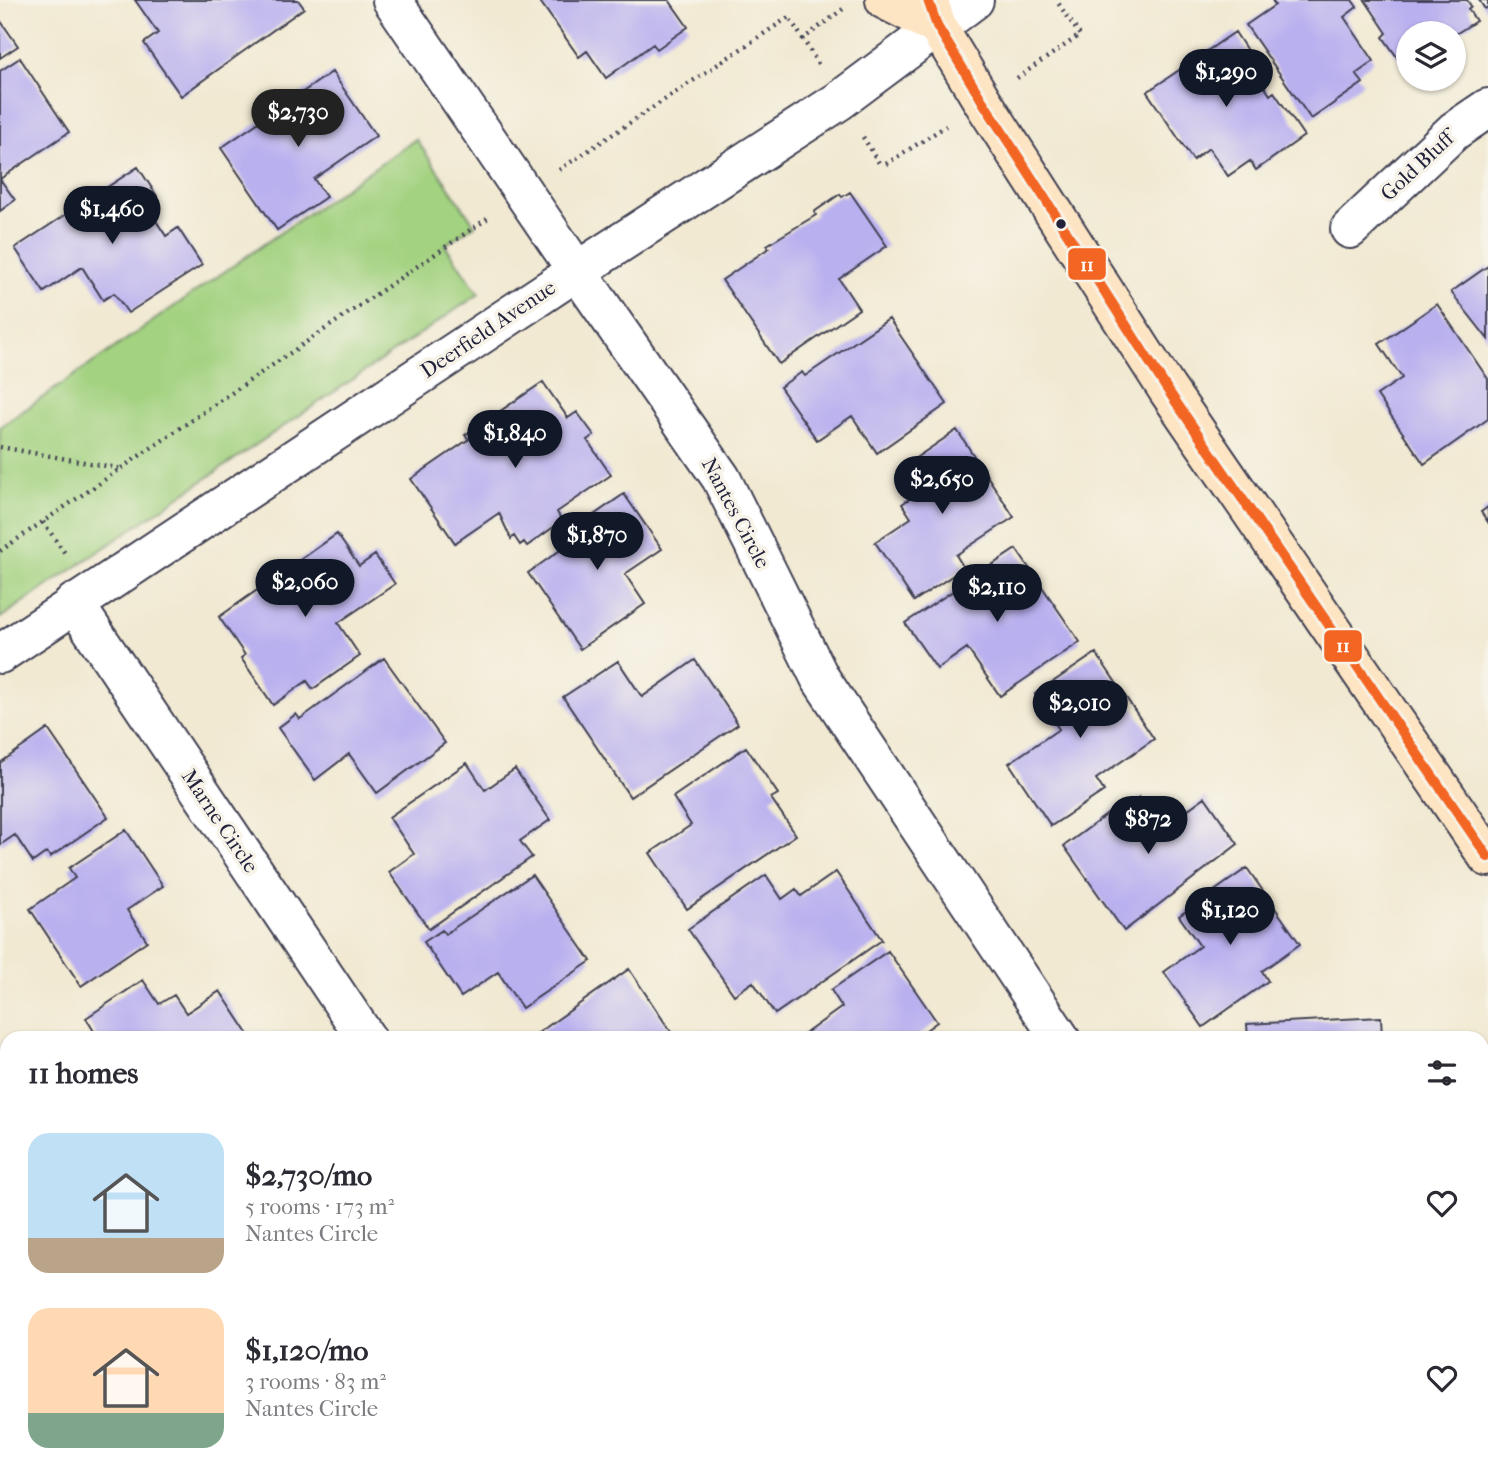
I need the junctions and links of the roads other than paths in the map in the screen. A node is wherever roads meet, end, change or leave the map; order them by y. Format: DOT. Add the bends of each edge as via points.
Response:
graph roads {
  1 [pos="392,0"];
  2 [pos="886,0"];
  3 [pos="974,0"];
  4 [pos="932,13"];
  5 [pos="1488,108"];
  6 [pos="1350,229"];
  7 [pos="576,271"];
  8 [pos="74,603"];
  9 [pos="0,654"];
  10 [pos="1488,857"];
  11 [pos="361,1031"];
  12 [pos="1055,1031"];
  1 -- 7 [label="street, Nantes Circle"];
  2 -- 4 [label="main road"];
  3 -- 4 [label="street, Deerfield Avenue"];
  4 -- 7 [label="street, Deerfield Avenue" via="839,101"];
  4 -- 10 [label="main road" via="1167,389"];
  5 -- 6 [label="street, Gold Bluff" via="1454,131"];
  7 -- 8 [label="street, Deerfield Avenue"];
  7 -- 12 [label="street, Nantes Circle" via="721,478 820,678"];
  8 -- 9 [label="street, Deerfield Avenue"];
  8 -- 11 [label="street, Marne Circle"];
}
